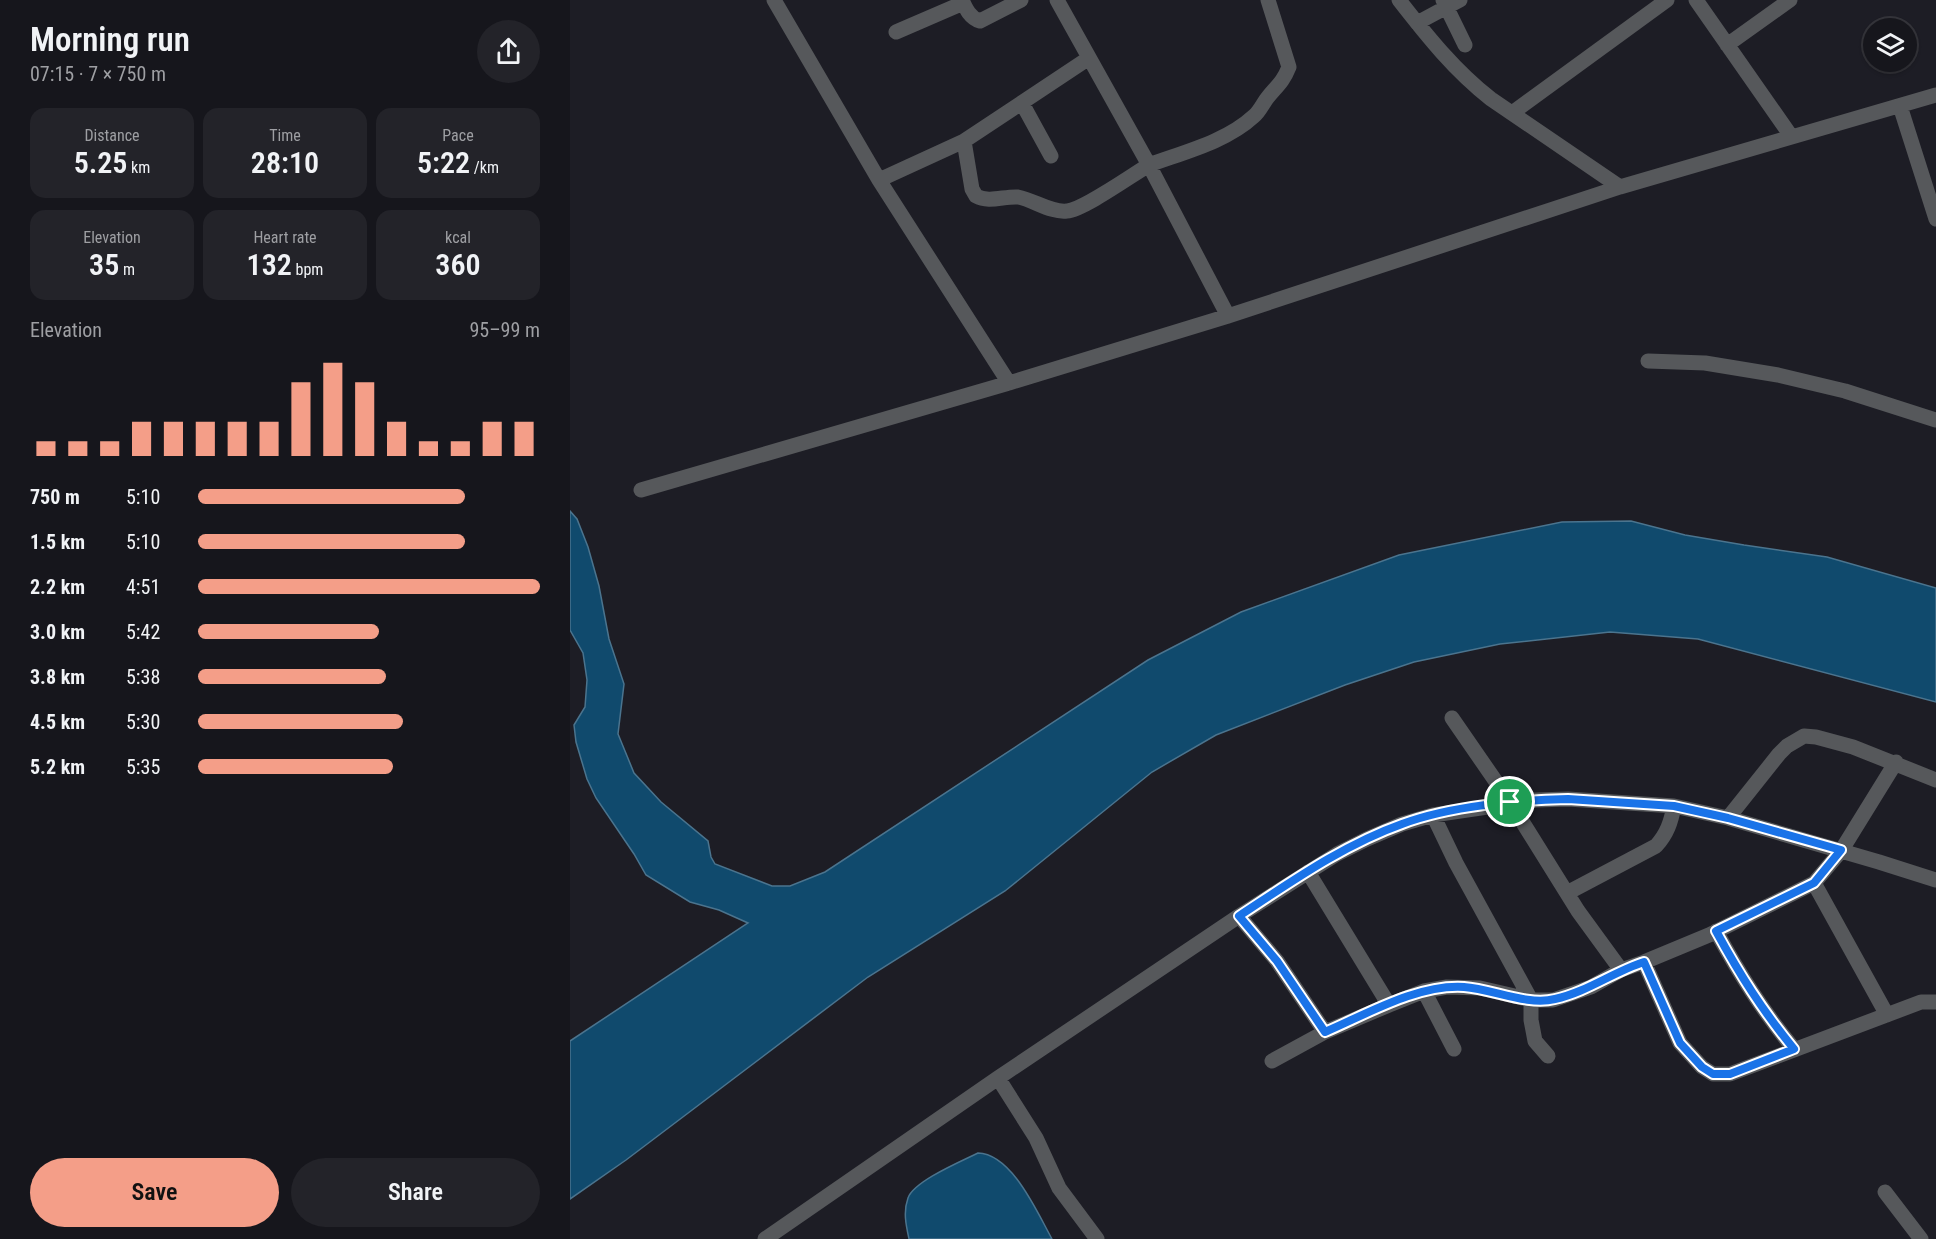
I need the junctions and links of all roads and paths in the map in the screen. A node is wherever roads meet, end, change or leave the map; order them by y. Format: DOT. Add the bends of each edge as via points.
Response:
graph roads {
  1 [pos="774,0"];
  2 [pos="1021,0"];
  3 [pos="1057,0"];
  4 [pos="1268,0"];
  5 [pos="1399,0"];
  6 [pos="1667,0"];
  7 [pos="1696,0"];
  8 [pos="1790,0"];
  9 [pos="962,1"];
  10 [pos="1450,2"];
  11 [pos="1417,23"];
  12 [pos="896,32"];
  13 [pos="1466,45"];
  14 [pos="1727,45"];
  15 [pos="1089,58"];
  16 [pos="1936,95"];
  17 [pos="1023,103"];
  18 [pos="1900,106"];
  19 [pos="1512,113"];
  20 [pos="1791,136"];
  21 [pos="964,141"];
  22 [pos="1051,156"];
  23 [pos="1149,165"];
  24 [pos="879,180"];
  25 [pos="1620,187"];
  26 [pos="1936,219"];
  27 [pos="1228,316"];
  28 [pos="1648,361"];
  29 [pos="1009,383"];
  30 [pos="1936,420"];
  31 [pos="640,490"];
  32 [pos="1452,718"];
  33 [pos="1896,762"];
  34 [pos="1936,780"];
  35 [pos="1510,802"];
  36 [pos="1674,806"];
  37 [pos="1433,815"];
  38 [pos="1728,818"];
  39 [pos="1841,850"];
  40 [pos="1308,872"];
  41 [pos="1936,880"];
  42 [pos="1814,883"];
  43 [pos="1567,893"];
  44 [pos="1239,916"];
  45 [pos="1716,931"];
  46 [pos="1644,962"];
  47 [pos="1621,970"];
  48 [pos="1424,991"];
  49 [pos="1531,1000"];
  50 [pos="1936,1002"];
  51 [pos="1389,1005"];
  52 [pos="1887,1015"];
  53 [pos="1325,1032"];
  54 [pos="1454,1048"];
  55 [pos="1794,1049"];
  56 [pos="1548,1056"];
  57 [pos="1272,1060"];
  58 [pos="998,1078"];
  59 [pos="1885,1192"];
  60 [pos="771,1237"];
  61 [pos="1097,1239"];
  62 [pos="1921,1239"];
  1 -- 24 [label="street"];
  2 -- 9 [label="street" via="980,21 969,14"];
  3 -- 15 [label="street"];
  4 -- 23 [label="street" via="1289,67 1285,78 1256,114 1236,130"];
  5 -- 11 [label="street"];
  6 -- 19 [label="street"];
  7 -- 14 [label="street"];
  8 -- 14 [label="street"];
  9 -- 12 [label="street"];
  10 -- 11 [label="street"];
  10 -- 13 [label="street"];
  11 -- 19 [label="street" via="1472,84"];
  14 -- 20 [label="street"];
  15 -- 17 [label="street"];
  15 -- 23 [label="street"];
  16 -- 18 [label="street"];
  17 -- 21 [label="street"];
  17 -- 22 [label="street"];
  18 -- 20 [label="street"];
  18 -- 26 [label="street"];
  19 -- 25 [label="street"];
  20 -- 25 [label="street"];
  21 -- 23 [label="street" via="976,196 1010,196 1067,211"];
  21 -- 24 [label="street"];
  23 -- 27 [label="street"];
  24 -- 29 [label="street"];
  25 -- 27 [label="street"];
  27 -- 29 [label="street"];
  28 -- 30 [label="street" via="1705,363 1778,375"];
  29 -- 31 [label="street"];
  32 -- 35 [label="street"];
  33 -- 34 [label="street"];
  33 -- 38 [label="street" via="1804,736 1779,754"];
  33 -- 39 [label="street"];
  35 -- 36 [label="street" via="1568,799"];
  35 -- 37 [label="street"];
  35 -- 43 [label="street"];
  36 -- 38 [label="street"];
  36 -- 43 [label="street" via="1665,836 1656,846"];
  37 -- 40 [label="street" via="1367,839"];
  37 -- 49 [label="street"];
  38 -- 39 [label="street"];
  39 -- 41 [label="street"];
  39 -- 42 [label="street"];
  40 -- 44 [label="street"];
  40 -- 51 [label="street"];
  42 -- 45 [label="street"];
  42 -- 52 [label="street"];
  43 -- 47 [label="street"];
  44 -- 53 [label="street" via="1277,961"];
  44 -- 58 [label="street"];
  45 -- 46 [label="street"];
  45 -- 55 [label="street" via="1743,980"];
  46 -- 47 [label="street"];
  46 -- 55 [label="street" via="1680,1043 1713,1074 1730,1074"];
  47 -- 49 [label="street" via="1591,987 1553,1000"];
  48 -- 49 [label="street" via="1480,988"];
  48 -- 51 [label="street"];
  48 -- 54 [label="street"];
  49 -- 56 [label="street" via="1535,1041"];
  50 -- 52 [label="street" via="1921,1002"];
  51 -- 53 [label="street"];
  52 -- 55 [label="street"];
  53 -- 57 [label="street"];
  58 -- 60 [label="street"];
  58 -- 61 [label="street" via="1036,1138 1059,1188"];
  59 -- 62 [label="street"];
}
